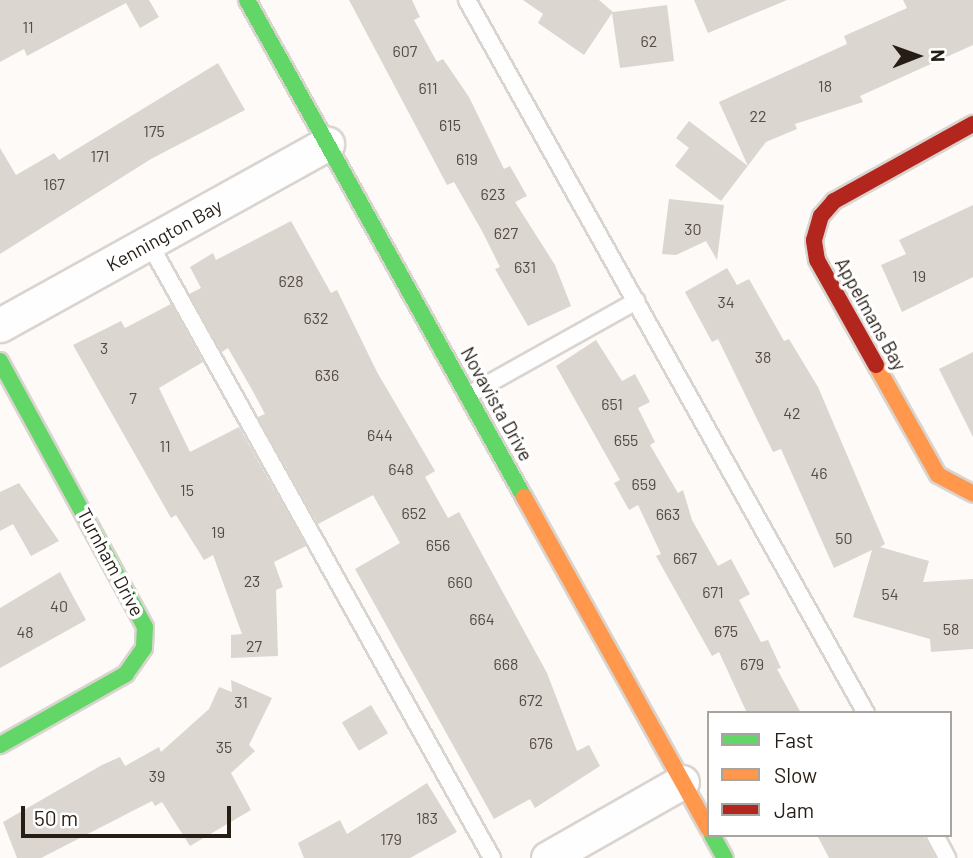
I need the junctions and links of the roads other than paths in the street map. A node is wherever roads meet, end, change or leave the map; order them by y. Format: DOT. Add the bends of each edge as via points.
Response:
graph roads {
  1 [pos="247,0"];
  2 [pos="467,0"];
  3 [pos="973,124"];
  4 [pos="327,144"];
  5 [pos="149,243"];
  6 [pos="636,301"];
  7 [pos="0,325"];
  8 [pos="0,361"];
  9 [pos="468,395"];
  10 [pos="973,494"];
  11 [pos="865,711"];
  12 [pos="0,744"];
  13 [pos="682,782"];
  14 [pos="707,826"];
  15 [pos="713,837"];
  16 [pos="936,837"];
  17 [pos="492,858"];
  18 [pos="548,858"];
  19 [pos="725,858"];
  20 [pos="947,858"];
  1 -- 4 [label="street, Novavista Drive"];
  2 -- 6 [label="lane"];
  3 -- 10 [label="street, Appelmans Bay" via="834,201 821,216 814,240 817,260 938,475 957,490"];
  4 -- 5 [label="street, Kennington Bay"];
  4 -- 9 [label="street, Novavista Drive"];
  5 -- 7 [label="street, Kennington Bay"];
  5 -- 17 [label="lane"];
  6 -- 9 [label="lane"];
  6 -- 11 [label="lane"];
  8 -- 12 [label="street, Turnham Drive" via="145,627 144,648 126,674"];
  9 -- 13 [label="street, Novavista Drive"];
  13 -- 14 [label="street, Novavista Drive"];
  13 -- 18 [label="street"];
  15 -- 19 [label="street"];
  16 -- 20 [label="lane"];
}
